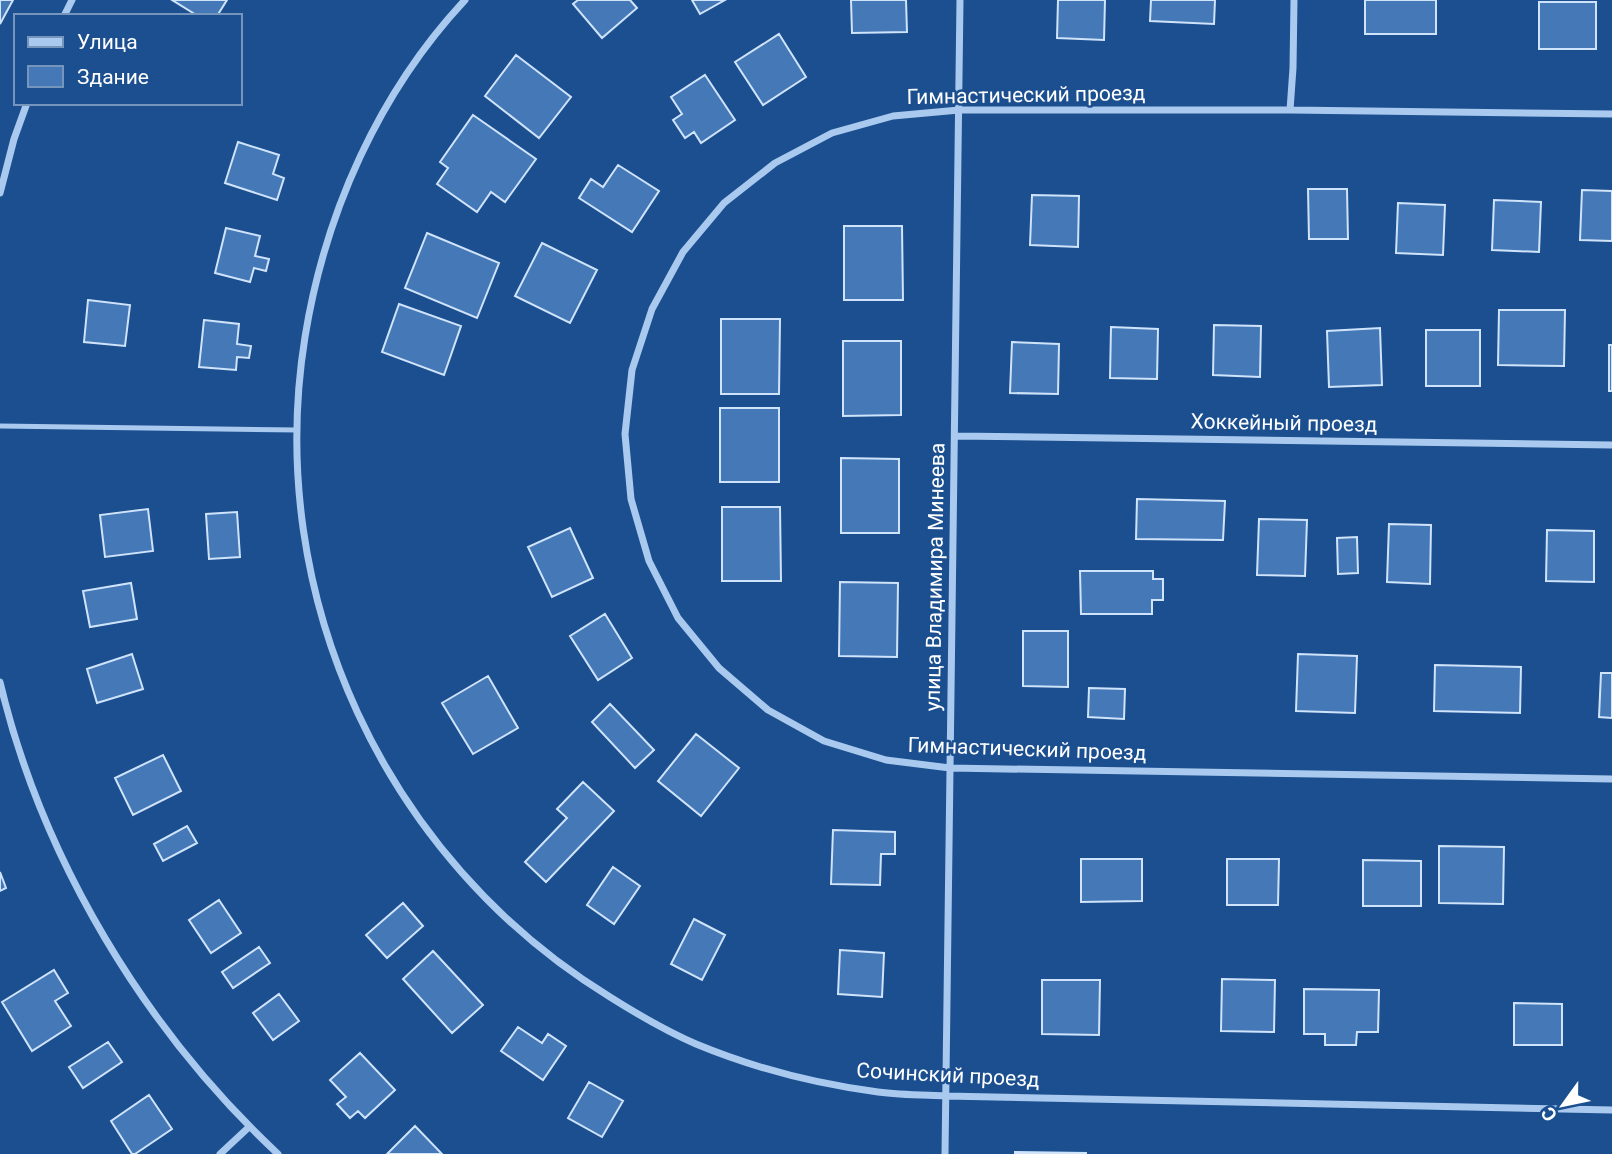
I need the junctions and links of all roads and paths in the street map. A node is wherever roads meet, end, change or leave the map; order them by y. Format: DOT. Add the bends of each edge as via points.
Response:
graph roads {
  1 [pos="465,0"];
  2 [pos="960,0"];
  3 [pos="1294,0"];
  4 [pos="26,105"];
  5 [pos="959,110"];
  6 [pos="1290,110"];
  7 [pos="1612,114"];
  8 [pos="0,193"];
  9 [pos="0,426"];
  10 [pos="297,430"];
  11 [pos="955,436"];
  12 [pos="1612,445"];
  13 [pos="0,682"];
  14 [pos="950,768"];
  15 [pos="1612,779"];
  16 [pos="946,1096"];
  17 [pos="1612,1110"];
  18 [pos="248,1126"];
  19 [pos="220,1154"];
  20 [pos="278,1154"];
  21 [pos="946,1154"];
  1 -- 10 [label="street, Сочинский проезд" via="412,66 350,179 327,239 311,301"];
  2 -- 5 [label="street, улица Владимира Минеева"];
  3 -- 6 [label="street"];
  4 -- 8 [label="street"];
  5 -- 6 [label="street, Гимнастический проезд"];
  5 -- 11 [label="street, улица Владимира Минеева"];
  5 -- 14 [label="street, Гимнастический проезд" via="894,116 832,133 775,163 724,203 683,253 652,309 632,370 625,434 631,499 649,561 678,618 719,668 768,710 824,741 886,760"];
  6 -- 7 [label="street, Гимнастический проезд"];
  9 -- 10 [label="lane"];
  10 -- 16 [label="street, Сочинский проезд" via="308,558 344,682 370,741 403,797 483,897 582,981 695,1043 818,1082 881,1093"];
  11 -- 12 [label="street, Хоккейный проезд"];
  11 -- 14 [label="street, улица Владимира Минеева"];
  13 -- 18 [label="street" via="39,803 79,891 152,1009"];
  14 -- 15 [label="street, Гимнастический проезд"];
  14 -- 16 [label="street, улица Владимира Минеева"];
  16 -- 17 [label="street, Сочинский проезд"];
  16 -- 21 [label="street, улица Владимира Минеева"];
  18 -- 19 [label="street"];
  18 -- 20 [label="street"];
}
